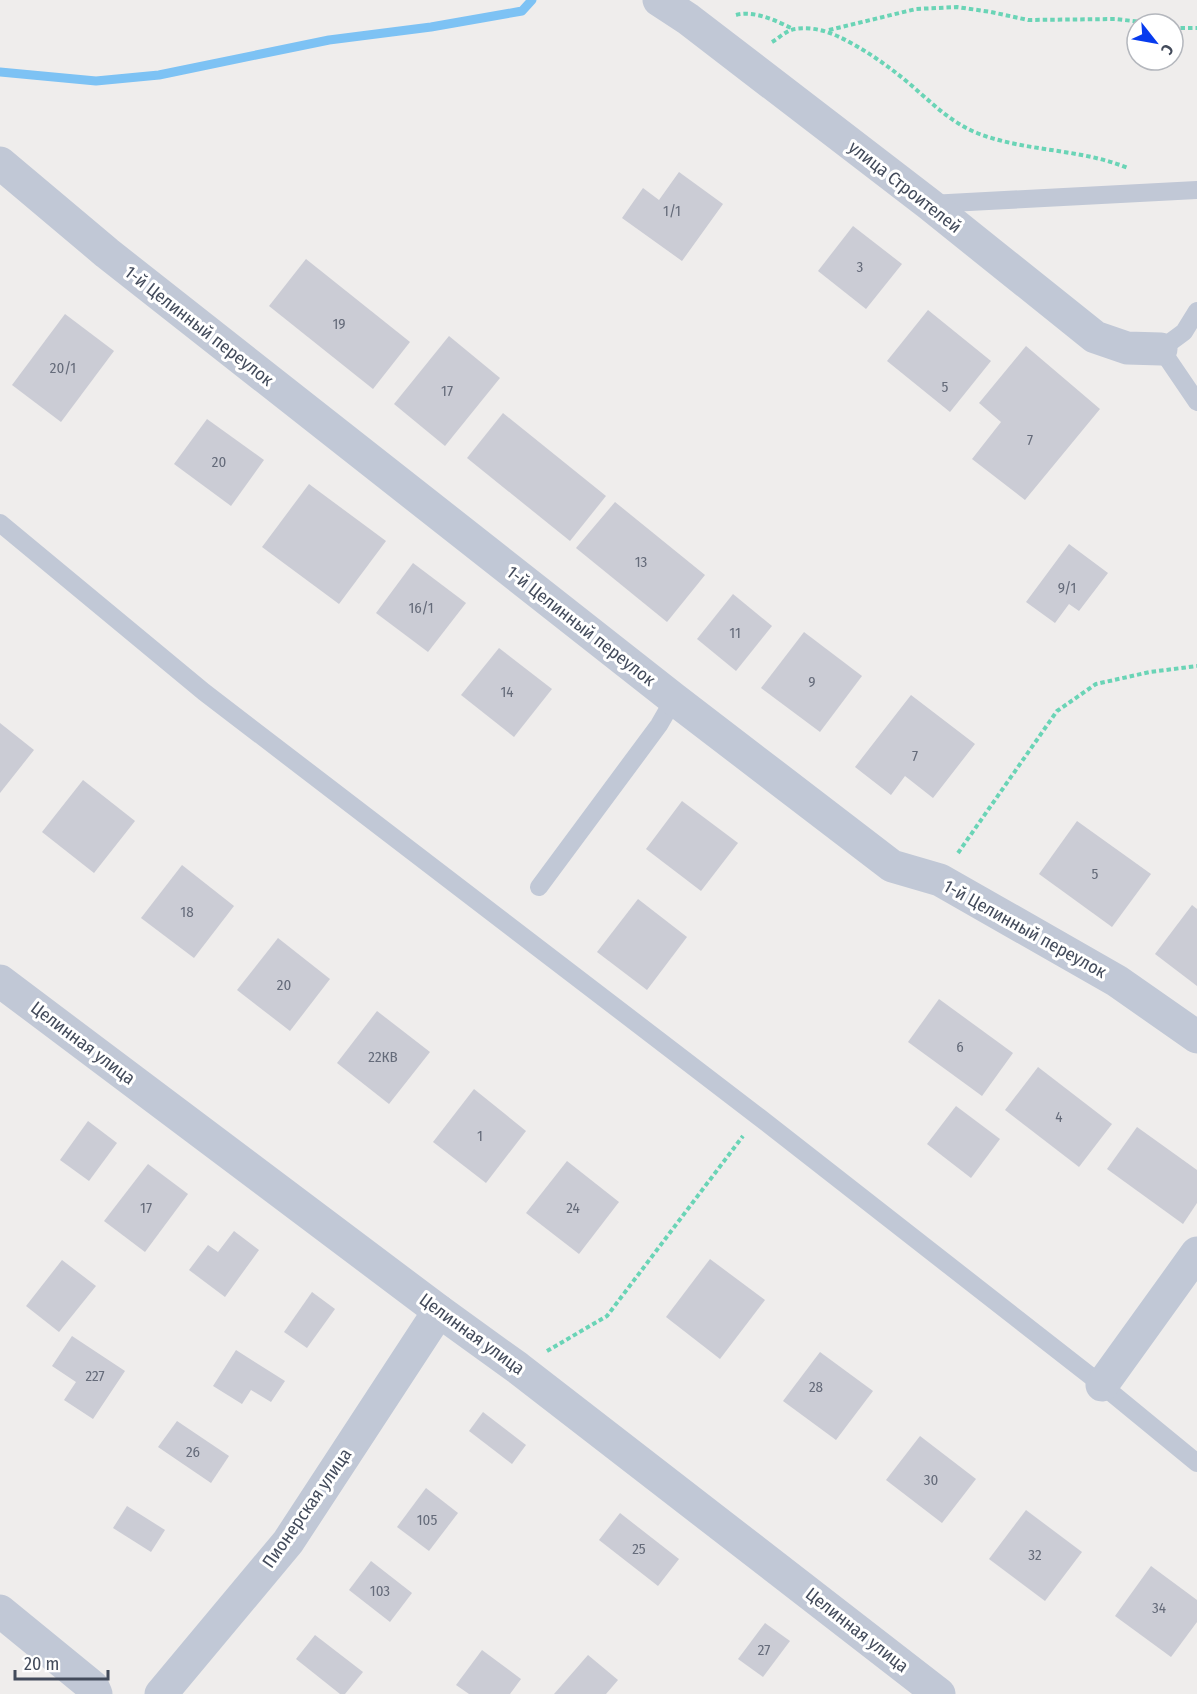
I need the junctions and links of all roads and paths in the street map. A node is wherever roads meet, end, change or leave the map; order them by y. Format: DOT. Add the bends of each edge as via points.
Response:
graph roads {
  1 [pos="659,0"];
  2 [pos="1125,20"];
  3 [pos="828,30"];
  4 [pos="731,52"];
  5 [pos="0,163"];
  6 [pos="1136,171"];
  7 [pos="1197,190"];
  8 [pos="928,204"];
  9 [pos="1197,310"];
  10 [pos="1161,349"];
  11 [pos="1197,402"];
  12 [pos="0,524"];
  13 [pos="1197,666"];
  14 [pos="674,699"];
  15 [pos="940,880"];
  16 [pos="539,887"];
  17 [pos="0,981"];
  18 [pos="1197,1037"];
  19 [pos="759,1117"];
  20 [pos="1197,1253"];
  21 [pos="439,1311"];
  22 [pos="518,1368"];
  23 [pos="1102,1385"];
  24 [pos="1197,1463"];
  25 [pos="0,1611"];
  26 [pos="96,1694"];
  27 [pos="161,1694"];
  28 [pos="939,1694"];
  1 -- 4 [label="street, улица Строителей"];
  2 -- 3 [label="path" via="1028,20 957,7 916,9"];
  3 -- 4 [label="path" via="794,29 761,48"];
  3 -- 6 [label="path" via="873,55 945,115 976,133 1017,146 1114,162"];
  4 -- 8 [label="street, улица Строителей"];
  5 -- 14 [label="street, 1-й Целинный переулок" via="107,253"];
  7 -- 8 [label="lane"];
  8 -- 10 [label="street, улица Строителей" via="1095,337 1127,348"];
  9 -- 10 [label="lane" via="1184,332"];
  10 -- 11 [label="lane"];
  12 -- 19 [label="lane" via="204,692"];
  13 -- 15 [label="path" via="1096,684 1057,711"];
  14 -- 15 [label="street, 1-й Целинный переулок" via="892,866"];
  14 -- 16 [label="lane"];
  15 -- 18 [label="street, 1-й Целинный переулок" via="1117,981"];
  17 -- 21 [label="street, Целинная улица"];
  19 -- 22 [label="path" via="607,1316"];
  19 -- 23 [label="lane"];
  20 -- 23 [label="street"];
  21 -- 22 [label="street, Целинная улица"];
  21 -- 27 [label="street, Пионерская улица" via="288,1542"];
  22 -- 28 [label="street, Целинная улица"];
  23 -- 24 [label="lane"];
  25 -- 26 [label="street"];
}
